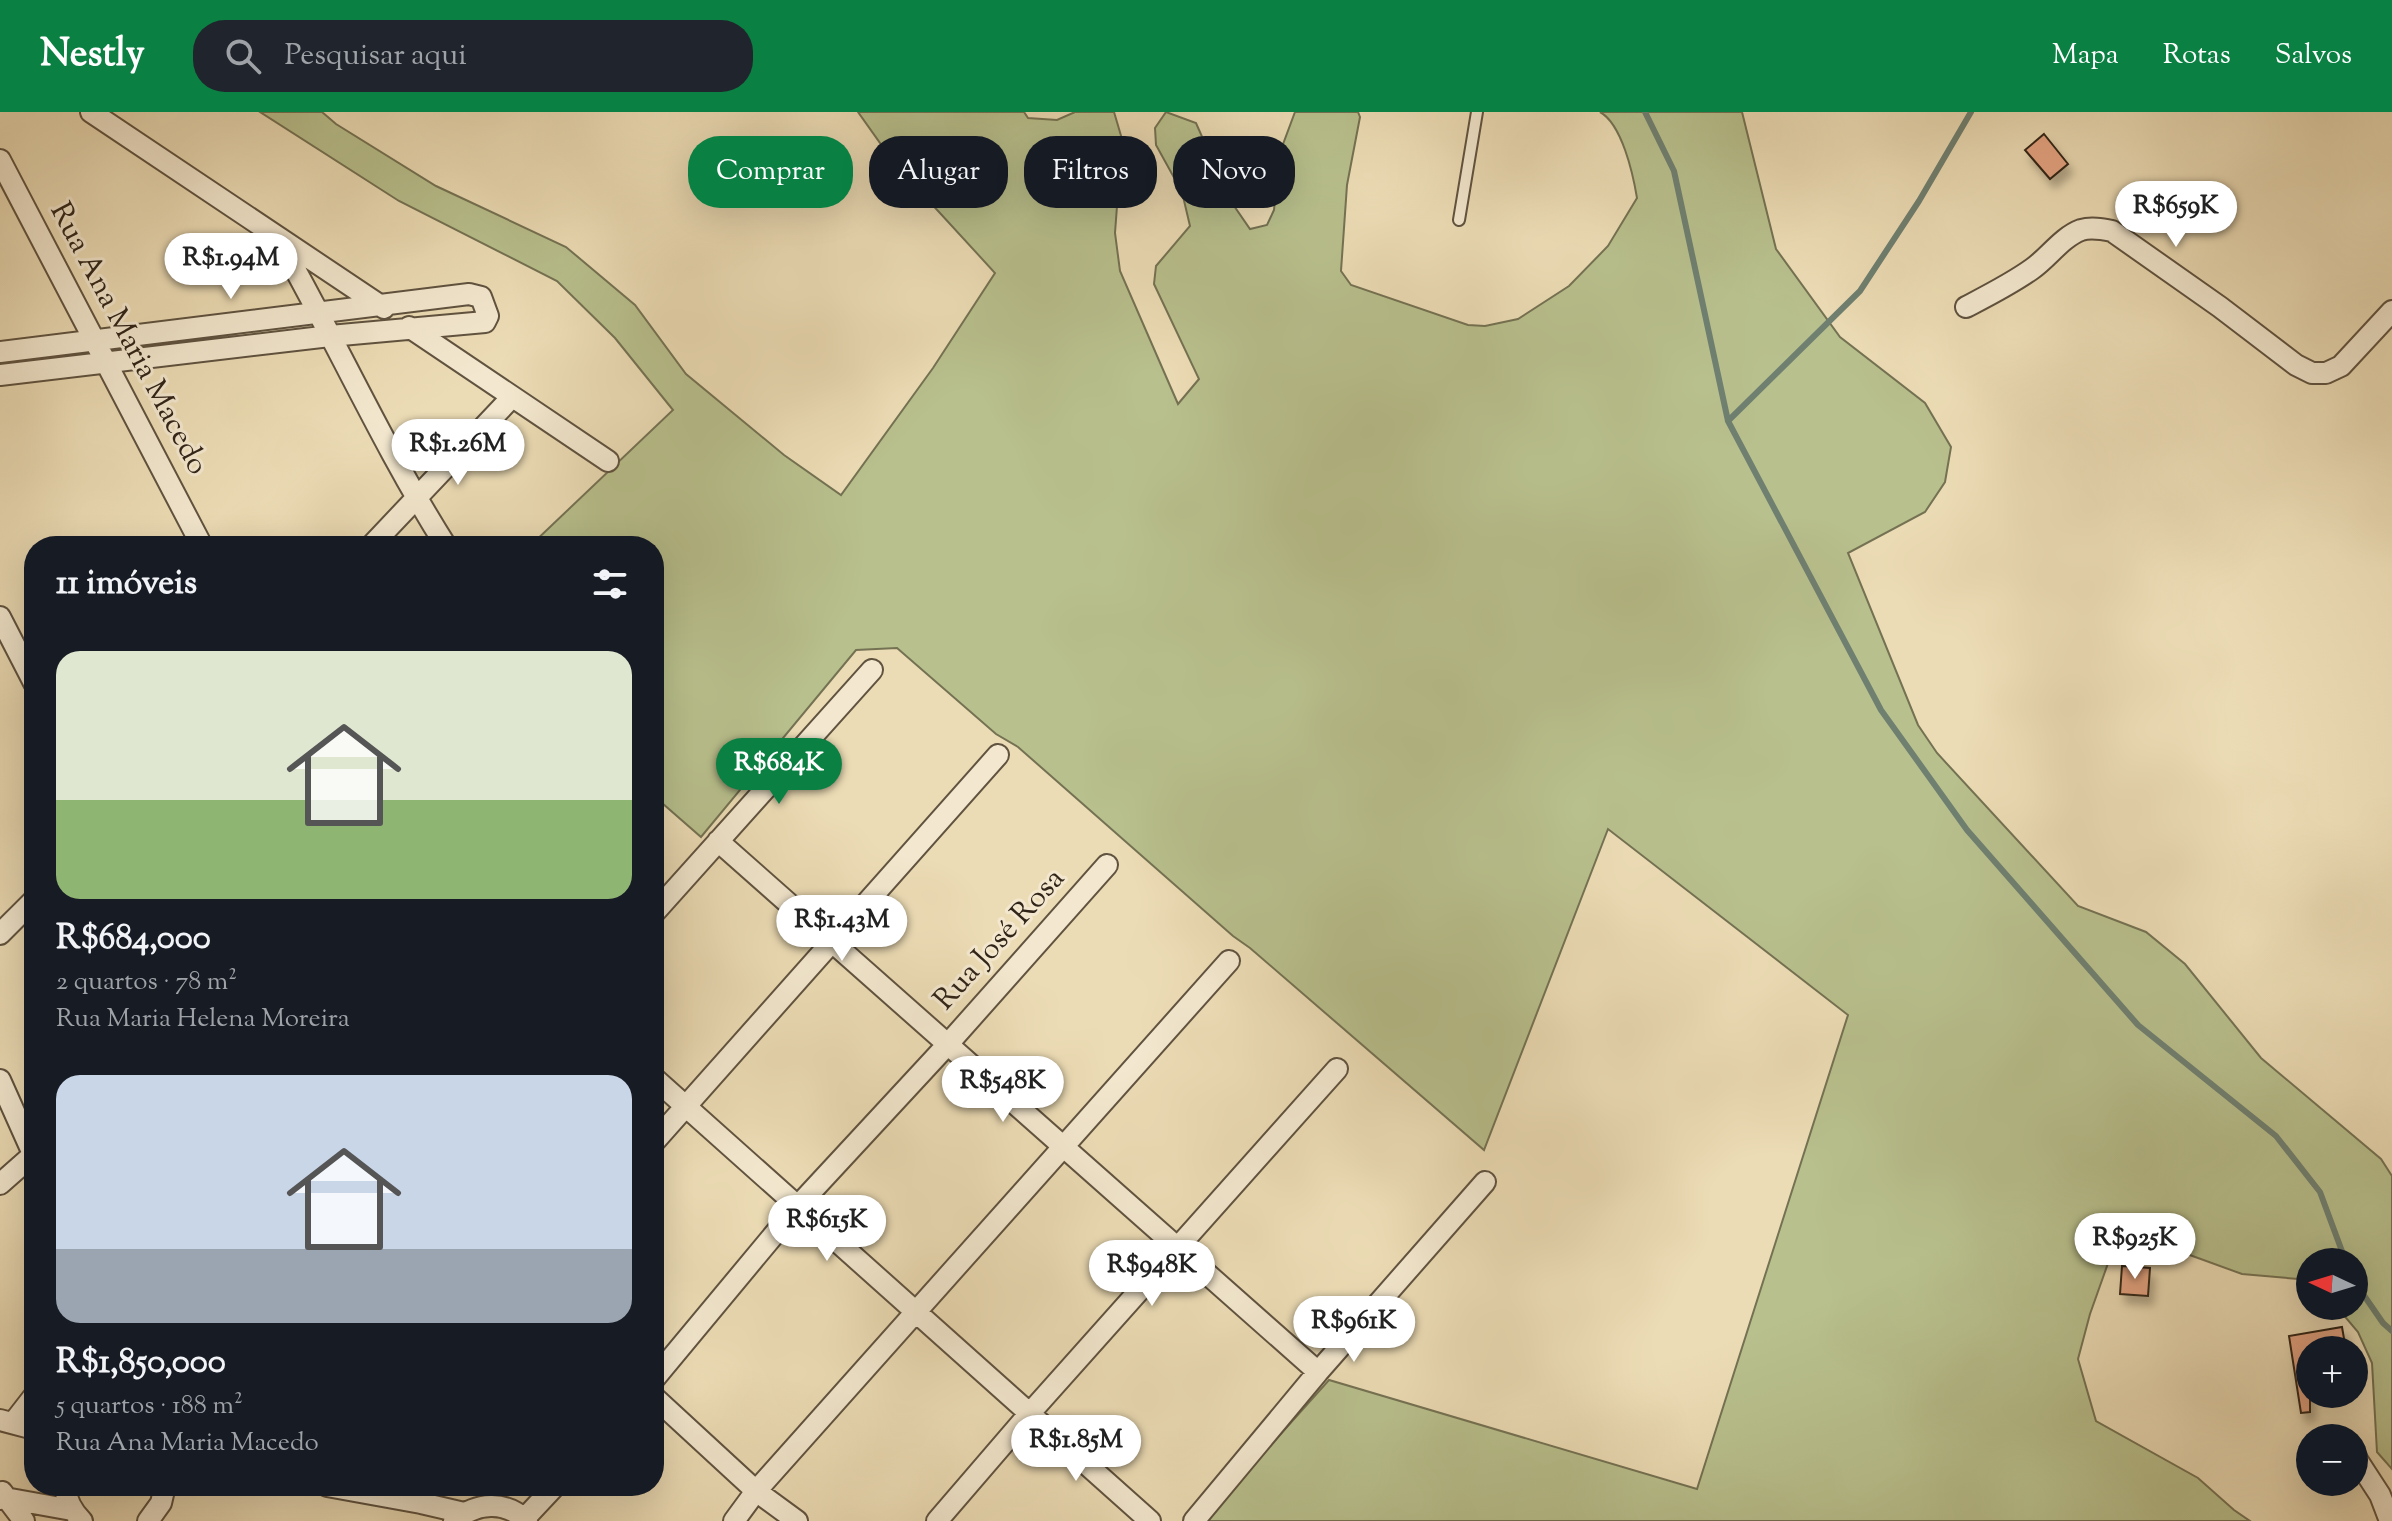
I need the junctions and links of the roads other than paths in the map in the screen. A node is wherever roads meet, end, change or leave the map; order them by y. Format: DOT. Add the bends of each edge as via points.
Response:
graph roads {
  1 [pos="91,112"];
  2 [pos="1477,112"];
  3 [pos="0,160"];
  4 [pos="1459,220"];
  5 [pos="278,239"];
  6 [pos="381,305"];
  7 [pos="1966,307"];
  8 [pos="2392,311"];
  9 [pos="319,312"];
  10 [pos="411,328"];
  11 [pos="330,336"];
  12 [pos="95,340"];
  13 [pos="0,352"];
  14 [pos="105,362"];
  15 [pos="0,375"];
  16 [pos="512,397"];
  17 [pos="608,461"];
  18 [pos="416,499"];
  19 [pos="197,536"];
  20 [pos="381,536"];
  21 [pos="440,536"];
  22 [pos="0,617"];
  23 [pos="24,664"];
  24 [pos="872,670"];
  25 [pos="998,755"];
  26 [pos="718,841"];
  27 [pos="1107,865"];
  28 [pos="664,902"];
  29 [pos="24,910"];
  30 [pos="0,934"];
  31 [pos="831,942"];
  32 [pos="1229,961"];
  33 [pos="948,1044"];
  34 [pos="1337,1069"];
  35 [pos="0,1080"];
  36 [pos="664,1087"];
  37 [pos="685,1106"];
  38 [pos="664,1130"];
  39 [pos="24,1133"];
  40 [pos="1062,1148"];
  41 [pos="24,1164"];
  42 [pos="1485,1182"];
  43 [pos="0,1184"];
  44 [pos="797,1207"];
  45 [pos="1176,1248"];
  46 [pos="916,1311"];
  47 [pos="664,1367"];
  48 [pos="1318,1372"];
  49 [pos="24,1406"];
  50 [pos="664,1406"];
  51 [pos="1030,1413"];
  52 [pos="7,1422"];
  53 [pos="2368,1477"];
  54 [pos="756,1491"];
  55 [pos="2,1496"];
  56 [pos="66,1496"];
  57 [pos="163,1496"];
  58 [pos="382,1496"];
  59 [pos="412,1496"];
  60 [pos="548,1496"];
  61 [pos="421,1503"];
  62 [pos="77,1515"];
  63 [pos="459,1517"];
  64 [pos="532,1520"];
  65 [pos="24,1521"];
  66 [pos="148,1521"];
  67 [pos="734,1521"];
  68 [pos="797,1521"];
  69 [pos="937,1521"];
  70 [pos="1150,1521"];
  71 [pos="1194,1521"];
  72 [pos="2390,1521"];
  1 -- 5 [label="street"];
  2 -- 4 [label="lane"];
  3 -- 12 [label="street, Rua Ana Maria Macedo"];
  5 -- 6 [label="street"];
  5 -- 9 [label="street"];
  6 -- 9 [label="street"];
  6 -- 10 [label="street"];
  6 -- 10 [label="street" via="469,294 481,297 488,316 485,322"];
  7 -- 8 [label="street" via="2035,267 2067,238 2092,228 2112,231 2312,373 2341,366"];
  9 -- 11 [label="street"];
  9 -- 12 [label="street"];
  10 -- 11 [label="street"];
  10 -- 16 [label="street"];
  11 -- 14 [label="street"];
  11 -- 18 [label="street"];
  12 -- 13 [label="street"];
  12 -- 14 [label="street, Rua Ana Maria Macedo"];
  14 -- 15 [label="street"];
  14 -- 19 [label="street, Rua Ana Maria Macedo"];
  16 -- 17 [label="street"];
  16 -- 18 [label="street"];
  18 -- 20 [label="street"];
  18 -- 21 [label="street"];
  22 -- 23 [label="street"];
  24 -- 26 [label="street"];
  25 -- 31 [label="street"];
  26 -- 28 [label="street"];
  26 -- 31 [label="street"];
  27 -- 33 [label="street, Rua José Rosa"];
  29 -- 30 [label="street"];
  31 -- 33 [label="street"];
  31 -- 37 [label="street"];
  32 -- 40 [label="street"];
  33 -- 40 [label="street"];
  33 -- 44 [label="street, Rua José Rosa"];
  34 -- 45 [label="street"];
  35 -- 39 [label="street"];
  36 -- 37 [label="street"];
  37 -- 38 [label="street"];
  37 -- 44 [label="street"];
  40 -- 45 [label="street"];
  40 -- 46 [label="street"];
  41 -- 43 [label="street"];
  42 -- 48 [label="street"];
  44 -- 46 [label="street"];
  44 -- 47 [label="street, Rua José Rosa"];
  45 -- 48 [label="street"];
  45 -- 51 [label="street"];
  46 -- 51 [label="street"];
  46 -- 54 [label="street"];
  48 -- 71 [label="street"];
  49 -- 52 [label="street"];
  50 -- 54 [label="street"];
  51 -- 69 [label="street"];
  51 -- 70 [label="street"];
  53 -- 72 [label="street"];
  54 -- 67 [label="street"];
  54 -- 68 [label="street"];
  55 -- 62 [label="street"];
  55 -- 65 [label="street"];
  56 -- 62 [label="street"];
  57 -- 66 [label="street"];
  58 -- 61 [label="street"];
  59 -- 61 [label="street"];
  60 -- 64 [label="street"];
  61 -- 63 [label="street"];
  63 -- 64 [label="street" via="479,1506 496,1505"];
}
